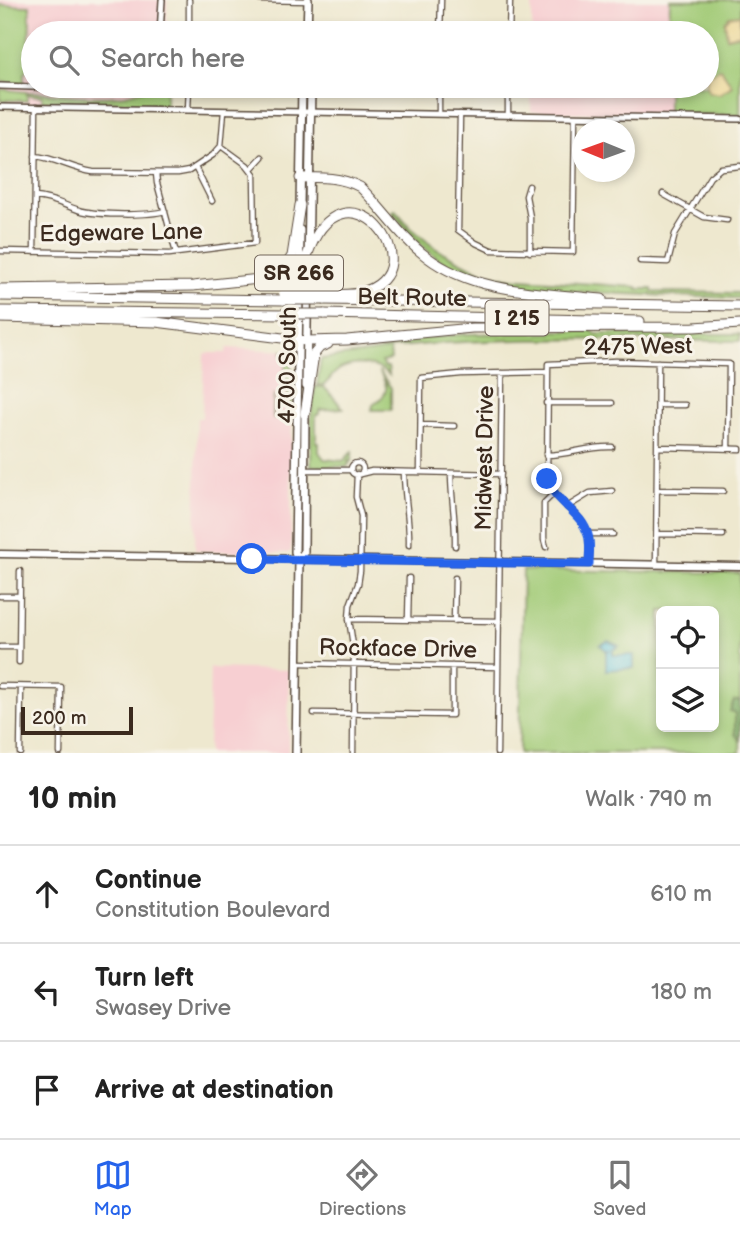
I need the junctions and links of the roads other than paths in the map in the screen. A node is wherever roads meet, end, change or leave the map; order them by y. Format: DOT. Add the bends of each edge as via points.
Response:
graph roads {
  1 [pos="162,0"];
  2 [pos="189,0"];
  3 [pos="260,0"];
  4 [pos="276,0"];
  5 [pos="308,0"];
  6 [pos="441,0"];
  7 [pos="510,0"];
  8 [pos="161,21"];
  9 [pos="189,21"];
  10 [pos="307,21"];
  11 [pos="440,21"];
  12 [pos="509,21"];
  13 [pos="0,86"];
  14 [pos="21,87"];
  15 [pos="188,98"];
  16 [pos="302,98"];
  17 [pos="311,98"];
  18 [pos="439,98"];
  19 [pos="508,98"];
  20 [pos="0,107"];
  21 [pos="36,107"];
  22 [pos="188,110"];
  23 [pos="224,111"];
  24 [pos="301,112"];
  25 [pos="311,112"];
  26 [pos="439,114"];
  27 [pos="460,114"];
  28 [pos="508,115"];
  29 [pos="575,117"];
  30 [pos="740,119"];
  31 [pos="221,146"];
  32 [pos="35,156"];
  33 [pos="262,157"];
  34 [pos="740,166"];
  35 [pos="195,167"];
  36 [pos="251,169"];
  37 [pos="156,173"];
  38 [pos="300,178"];
  39 [pos="311,178"];
  40 [pos="529,186"];
  41 [pos="663,194"];
  42 [pos="35,197"];
  43 [pos="212,201"];
  44 [pos="300,205"];
  45 [pos="689,210"];
  46 [pos="164,211"];
  47 [pos="727,220"];
  48 [pos="0,251"];
  49 [pos="34,252"];
  50 [pos="530,252"];
  51 [pos="176,253"];
  52 [pos="307,256"];
  53 [pos="640,261"];
  54 [pos="0,289"];
  55 [pos="0,296"];
  56 [pos="324,297"];
  57 [pos="652,304"];
  58 [pos="740,306"];
  59 [pos="0,311"];
  60 [pos="0,318"];
  61 [pos="740,323"];
  62 [pos="347,340"];
  63 [pos="302,341"];
  64 [pos="658,362"];
  65 [pos="547,372"];
  66 [pos="502,373"];
  67 [pos="546,403"];
  68 [pos="612,403"];
  69 [pos="658,405"];
  70 [pos="685,405"];
  71 [pos="305,414"];
  72 [pos="421,425"];
  73 [pos="454,426"];
  74 [pos="612,447"];
  75 [pos="658,447"];
  76 [pos="728,449"];
  77 [pos="740,449"];
  78 [pos="546,455"];
  79 [pos="362,466"];
  80 [pos="304,470"];
  81 [pos="351,470"];
  82 [pos="372,471"];
  83 [pos="404,472"];
  84 [pos="420,472"];
  85 [pos="452,473"];
  86 [pos="358,474"];
  87 [pos="501,474"];
  88 [pos="657,490"];
  89 [pos="612,491"];
  90 [pos="723,491"];
  91 [pos="554,493"];
  92 [pos="567,507"];
  93 [pos="588,534"];
  94 [pos="614,534"];
  95 [pos="657,534"];
  96 [pos="723,535"];
  97 [pos="409,545"];
  98 [pos="455,546"];
  99 [pos="547,547"];
  100 [pos="0,554"];
  101 [pos="299,561"];
  102 [pos="360,561"];
  103 [pos="500,563"];
  104 [pos="589,564"];
  105 [pos="656,565"];
  106 [pos="740,566"];
  107 [pos="20,571"];
  108 [pos="409,578"];
  109 [pos="454,578"];
  110 [pos="0,596"];
  111 [pos="20,596"];
  112 [pos="349,619"];
  113 [pos="408,620"];
  114 [pos="454,621"];
  115 [pos="499,621"];
  116 [pos="0,647"];
  117 [pos="19,647"];
  118 [pos="19,662"];
  119 [pos="297,663"];
  120 [pos="354,664"];
  121 [pos="452,666"];
  122 [pos="498,667"];
  123 [pos="0,687"];
  124 [pos="21,687"];
  125 [pos="314,713"];
  126 [pos="353,714"];
  127 [pos="20,753"];
  128 [pos="60,753"];
  129 [pos="296,753"];
  130 [pos="353,753"];
  131 [pos="497,753"];
  1 -- 8 [label="street"];
  2 -- 9 [label="street"];
  3 -- 4 [label="street"];
  4 -- 5 [label="street"];
  5 -- 10 [label="main road"];
  6 -- 11 [label="street"];
  7 -- 12 [label="street"];
  13 -- 14 [label="street"];
  15 -- 22 [label="street"];
  16 -- 24 [label="main road, 4700 South / SR 266"];
  17 -- 25 [label="main road, 4700 South / SR 266"];
  18 -- 26 [label="street"];
  19 -- 28 [label="street"];
  20 -- 21 [label="street"];
  21 -- 22 [label="street"];
  21 -- 32 [label="street"];
  22 -- 23 [label="street"];
  23 -- 24 [label="street"];
  23 -- 31 [label="street"];
  24 -- 25 [label="street"];
  24 -- 38 [label="main road, 4700 South / SR 266"];
  25 -- 26 [label="street"];
  25 -- 39 [label="main road, 4700 South / SR 266"];
  26 -- 27 [label="street"];
  27 -- 28 [label="street"];
  27 -- 50 [label="street" via="458,230 491,250"];
  28 -- 29 [label="street"];
  29 -- 30 [label="street"];
  29 -- 50 [label="street" via="573,252"];
  31 -- 35 [label="street"];
  31 -- 36 [label="street"];
  32 -- 37 [label="street" via="87,171"];
  32 -- 42 [label="street"];
  33 -- 36 [label="street"];
  34 -- 45 [label="street" via="713,173"];
  35 -- 37 [label="street" via="184,173"];
  35 -- 43 [label="street"];
  36 -- 51 [label="street, Edgeware Lane" via="256,184 255,243"];
  37 -- 46 [label="street"];
  38 -- 39 [label="highway"];
  38 -- 44 [label="main road, 4700 South / SR 266"];
  39 -- 52 [label="main road, 4700 South / SR 266"];
  39 -- 57 [label="highway" via="348,180 360,187 427,257 469,279 513,289"];
  40 -- 50 [label="street"];
  41 -- 45 [label="street"];
  42 -- 46 [label="street" via="92,212"];
  42 -- 49 [label="street"];
  44 -- 54 [label="highway" via="292,256 268,278 193,286"];
  44 -- 63 [label="main road, 4700 South / SR 266"];
  45 -- 47 [label="street"];
  45 -- 53 [label="street" via="672,241 668,262"];
  46 -- 51 [label="street"];
  48 -- 49 [label="street, Edgeware Lane"];
  49 -- 51 [label="street, Edgeware Lane"];
  52 -- 56 [label="highway" via="320,228 342,215 370,219 387,238 390,263 378,283 357,293"];
  52 -- 63 [label="main road, 4700 South / SR 266"];
  55 -- 56 [label="highway, Belt Route / I 215, bridge"];
  56 -- 57 [label="highway, Belt Route / I 215"];
  57 -- 58 [label="highway, Belt Route / I 215"];
  59 -- 61 [label="highway, Belt Route / I 215, bridge"];
  60 -- 63 [label="highway" via="156,322"];
  61 -- 62 [label="highway" via="483,328"];
  62 -- 63 [label="highway"];
  62 -- 71 [label="highway" via="315,352"];
  63 -- 71 [label="main road, 4700 South"];
  63 -- 101 [label="main road, 4700 South" via="295,552"];
  64 -- 65 [label="street, 2475 West" via="548,365"];
  64 -- 69 [label="street"];
  64 -- 76 [label="street, 2475 West" via="729,364"];
  65 -- 66 [label="street"];
  65 -- 67 [label="street"];
  66 -- 72 [label="street" via="421,378"];
  66 -- 87 [label="street, Midwest Drive"];
  67 -- 68 [label="street"];
  67 -- 78 [label="street"];
  69 -- 70 [label="street"];
  69 -- 75 [label="street"];
  71 -- 80 [label="main road, 4700 South"];
  72 -- 73 [label="street"];
  72 -- 84 [label="street"];
  74 -- 78 [label="street"];
  75 -- 76 [label="street"];
  75 -- 88 [label="street"];
  76 -- 77 [label="street"];
  78 -- 91 [label="street" via="547,479"];
  79 -- 81 [label="street" via="356,463"];
  79 -- 82 [label="street"];
  79 -- 86 [label="street"];
  80 -- 81 [label="street"];
  80 -- 101 [label="main road, 4700 South" via="304,552"];
  81 -- 86 [label="street"];
  82 -- 83 [label="street"];
  82 -- 86 [label="street"];
  83 -- 84 [label="street"];
  83 -- 97 [label="street"];
  84 -- 85 [label="street"];
  85 -- 87 [label="street"];
  85 -- 98 [label="street"];
  86 -- 102 [label="street"];
  87 -- 103 [label="street, Midwest Drive"];
  88 -- 90 [label="street"];
  88 -- 95 [label="street"];
  89 -- 92 [label="street" via="590,493"];
  91 -- 92 [label="street"];
  91 -- 99 [label="street" via="544,503"];
  92 -- 93 [label="street"];
  93 -- 94 [label="street"];
  93 -- 104 [label="street"];
  95 -- 96 [label="street"];
  95 -- 105 [label="street"];
  100 -- 101 [label="main road"];
  101 -- 102 [label="main road"];
  101 -- 119 [label="main road, 4700 South"];
  102 -- 103 [label="main road"];
  102 -- 112 [label="street"];
  103 -- 104 [label="main road"];
  103 -- 115 [label="street, Midwest Drive"];
  104 -- 105 [label="main road"];
  105 -- 106 [label="main road"];
  107 -- 111 [label="street"];
  108 -- 113 [label="street"];
  109 -- 114 [label="street"];
  110 -- 111 [label="street"];
  111 -- 117 [label="street"];
  112 -- 113 [label="street"];
  112 -- 120 [label="street"];
  113 -- 114 [label="street"];
  114 -- 115 [label="street"];
  115 -- 122 [label="street, Midwest Drive"];
  116 -- 117 [label="street"];
  117 -- 118 [label="street"];
  119 -- 120 [label="street, Rockface Drive"];
  119 -- 129 [label="main road, 4700 South"];
  120 -- 121 [label="street, Rockface Drive"];
  120 -- 126 [label="street"];
  121 -- 122 [label="street, Rockface Drive"];
  121 -- 126 [label="street" via="452,715"];
  122 -- 131 [label="street, Midwest Drive"];
  123 -- 124 [label="street"];
  124 -- 127 [label="street"];
  124 -- 128 [label="street" via="61,687"];
  125 -- 126 [label="street"];
  126 -- 130 [label="street"];
}
